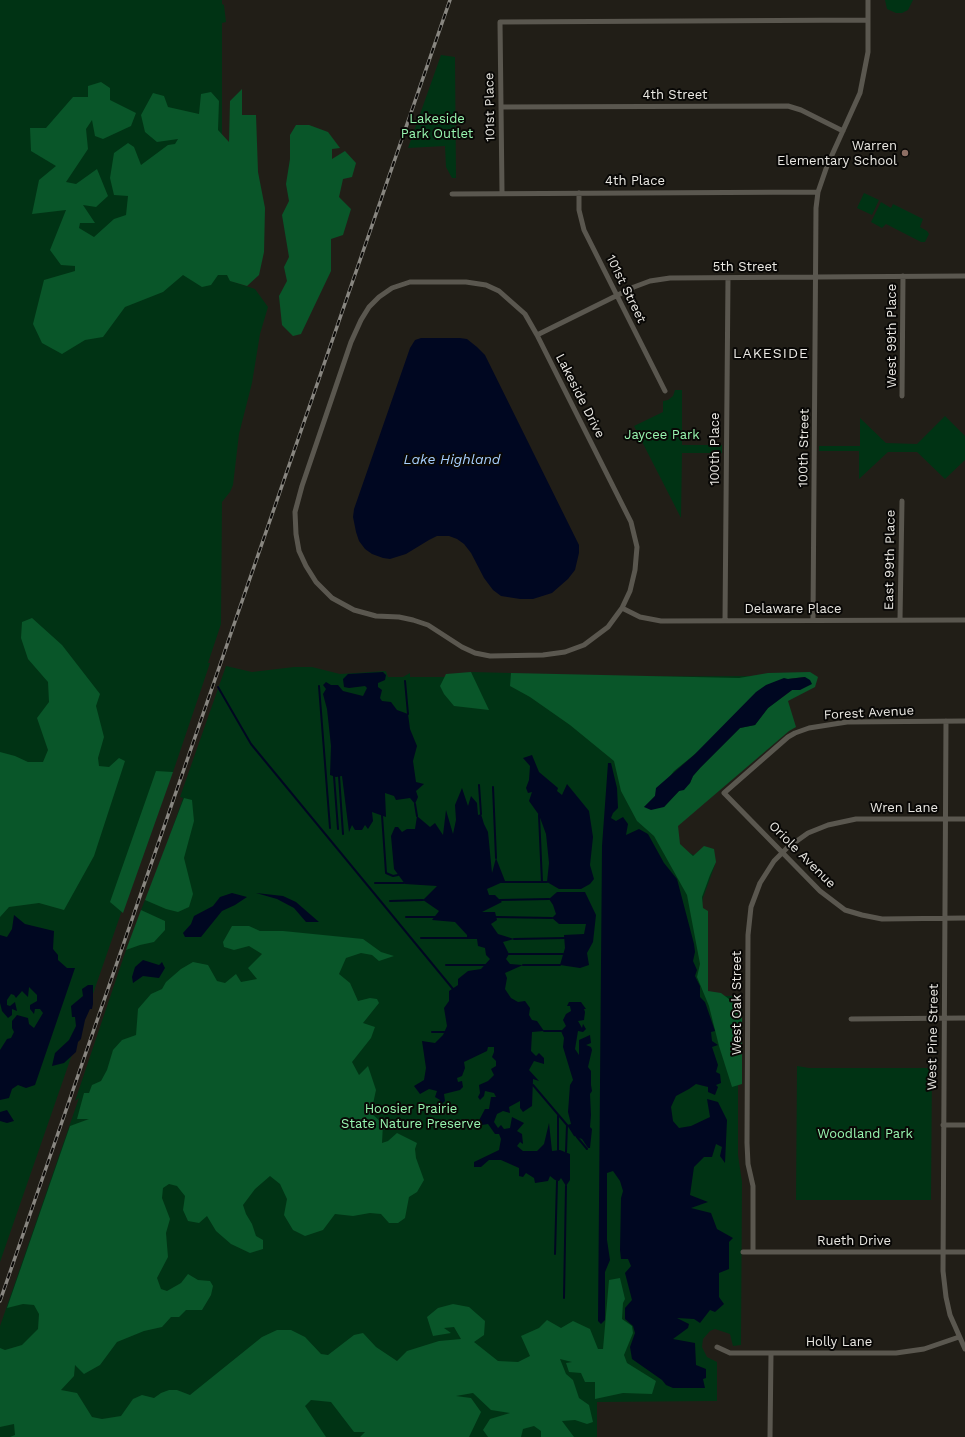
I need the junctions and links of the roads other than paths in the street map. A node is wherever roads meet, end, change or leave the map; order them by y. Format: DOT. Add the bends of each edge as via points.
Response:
graph roads {
  1 [pos="868,0"];
  2 [pos="868,20"];
  3 [pos="501,107"];
  4 [pos="843,131"];
  5 [pos="502,192"];
  6 [pos="818,192"];
  7 [pos="579,193"];
  8 [pos="452,194"];
  9 [pos="903,276"];
  10 [pos="965,276"];
  11 [pos="817,277"];
  12 [pos="728,278"];
  13 [pos="616,295"];
  14 [pos="537,335"];
  15 [pos="665,391"];
  16 [pos="902,396"];
  17 [pos="902,501"];
  18 [pos="622,608"];
  19 [pos="900,619"];
  20 [pos="725,620"];
  21 [pos="813,620"];
  22 [pos="965,620"];
  23 [pos="946,721"];
  24 [pos="965,721"];
  25 [pos="724,793"];
  26 [pos="946,818"];
  27 [pos="862,819"];
  28 [pos="965,819"];
  29 [pos="782,852"];
  30 [pos="945,918"];
  31 [pos="965,918"];
  32 [pos="944,1018"];
  33 [pos="965,1018"];
  34 [pos="851,1019"];
  35 [pos="943,1125"];
  36 [pos="965,1125"];
  37 [pos="743,1252"];
  38 [pos="753,1252"];
  39 [pos="943,1252"];
  40 [pos="965,1252"];
  41 [pos="959,1337"];
  42 [pos="717,1347"];
  43 [pos="965,1349"];
  44 [pos="771,1352"];
  45 [pos="770,1437"];
  1 -- 2 [label="street, 100th Street"];
  2 -- 3 [label="street, 101st Place" via="500,22"];
  2 -- 4 [label="street, 100th Street" via="868,52 863,81"];
  3 -- 4 [label="street, 4th Street" via="788,106"];
  3 -- 5 [label="street, 101st Place"];
  4 -- 6 [label="street, 100th Street"];
  5 -- 7 [label="street, 4th Place"];
  5 -- 8 [label="street, 4th Place"];
  6 -- 7 [label="street, 4th Place"];
  6 -- 11 [label="street, 100th Street"];
  7 -- 13 [label="street, 101st Street" via="579,210 584,230"];
  9 -- 10 [label="street, 5th Street"];
  9 -- 11 [label="street, 5th Street"];
  9 -- 16 [label="street, West 99th Place"];
  11 -- 12 [label="street, 5th Street"];
  11 -- 21 [label="street, 100th Street"];
  12 -- 13 [label="street, 5th Street" via="656,280"];
  12 -- 20 [label="street, 100th Place"];
  13 -- 14 [label="street, 5th Street"];
  13 -- 15 [label="street, 101st Street"];
  14 -- 18 [label="street, Lakeside Drive" via="631,522 637,547 635,570 630,591"];
  14 -- 18 [label="street, Lakeside Drive" via="525,314 499,291 486,285 466,282 410,282 392,288 379,297 360,320 351,342 302,486 295,512 299,551 316,582 332,598 354,610 376,616 399,617 428,625 462,647 490,656 543,655 571,650 584,645 608,627"];
  17 -- 19 [label="street, East 99th Place"];
  18 -- 20 [label="street, Delaware Place" via="640,617 661,621"];
  19 -- 21 [label="street, Delaware Place"];
  19 -- 22 [label="street, Delaware Place"];
  20 -- 21 [label="street, Delaware Place"];
  23 -- 24 [label="street, Forest Avenue"];
  23 -- 25 [label="street, Forest Avenue" via="847,722 809,728 788,737"];
  23 -- 26 [label="street, West Pine Street"];
  25 -- 29 [label="street, Oriole Avenue"];
  26 -- 27 [label="street, Wren Lane"];
  26 -- 28 [label="street, Wren Lane"];
  26 -- 30 [label="street, West Pine Street"];
  27 -- 29 [label="street, West Oak Street" via="822,827 802,837"];
  29 -- 30 [label="street, Oriole Avenue" via="820,891 845,910 882,919"];
  29 -- 38 [label="street, West Oak Street" via="769,867 758,888 751,907 748,928 746,1143 753,1186"];
  30 -- 31 [label="street, Oriole Avenue"];
  30 -- 32 [label="street, West Pine Street"];
  32 -- 33 [label="street"];
  32 -- 34 [label="street"];
  32 -- 35 [label="street, West Pine Street"];
  35 -- 36 [label="street"];
  35 -- 39 [label="street, West Pine Street"];
  37 -- 38 [label="street, Rueth Drive"];
  38 -- 39 [label="street, Rueth Drive"];
  39 -- 40 [label="street, Rueth Drive"];
  39 -- 41 [label="street, West Pine Street" via="946,1297"];
  41 -- 43 [label="street, West Pine Street"];
  41 -- 44 [label="street, Holly Lane" via="924,1349 901,1352"];
  42 -- 44 [label="street, Holly Lane" via="730,1353"];
  44 -- 45 [label="street"];
}
